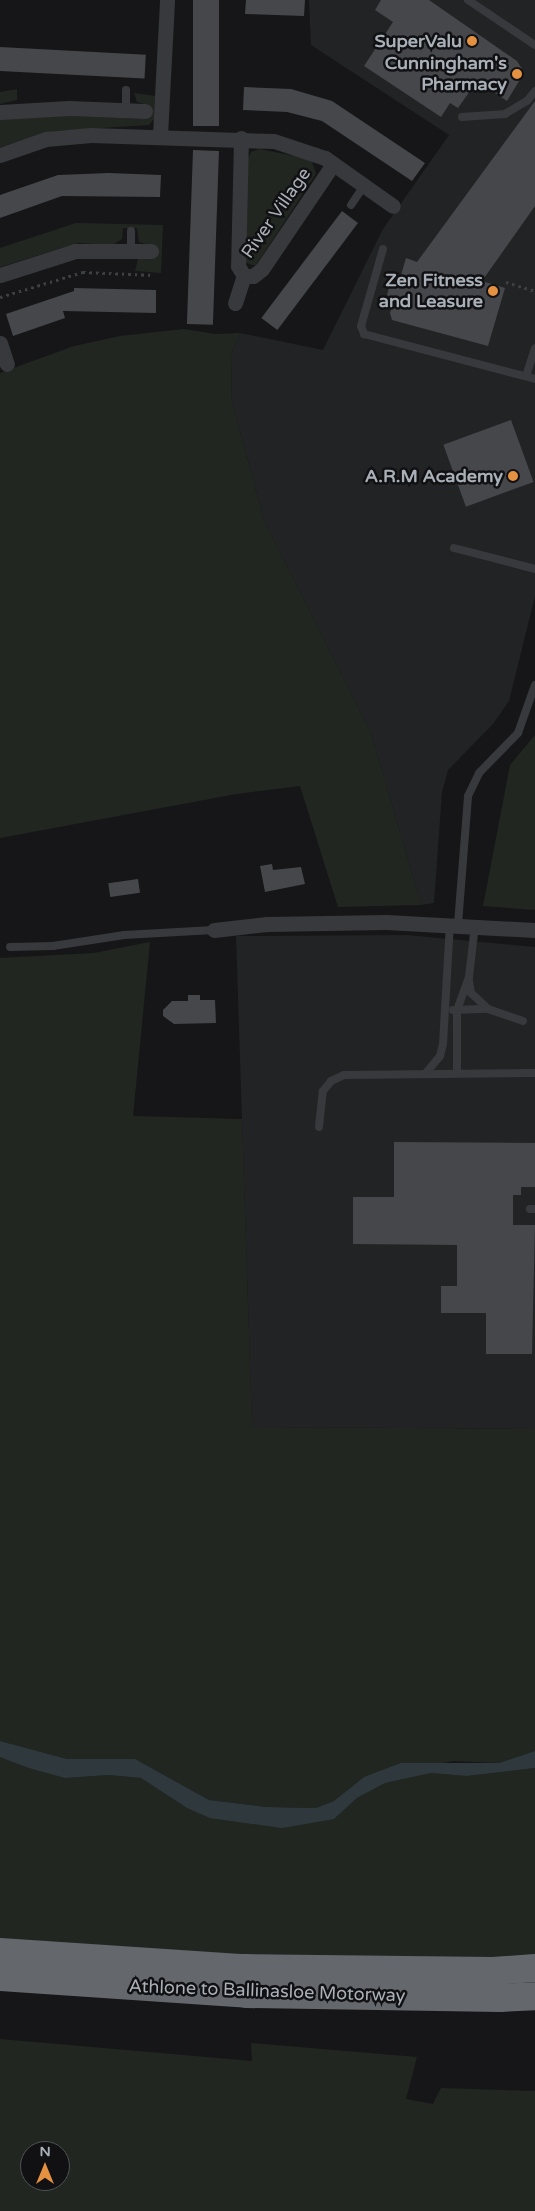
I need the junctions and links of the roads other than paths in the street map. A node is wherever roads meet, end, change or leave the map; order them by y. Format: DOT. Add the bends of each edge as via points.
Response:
graph roads {
  1 [pos="167,0"];
  2 [pos="468,0"];
  3 [pos="535,45"];
  4 [pos="126,90"];
  5 [pos="535,91"];
  6 [pos="126,110"];
  7 [pos="145,111"];
  8 [pos="0,112"];
  9 [pos="462,117"];
  10 [pos="160,135"];
  11 [pos="241,138"];
  12 [pos="0,155"];
  13 [pos="333,164"];
  14 [pos="364,186"];
  15 [pos="351,205"];
  16 [pos="393,206"];
  17 [pos="131,231"];
  18 [pos="383,249"];
  19 [pos="131,251"];
  20 [pos="151,251"];
  21 [pos="0,275"];
  22 [pos="244,276"];
  23 [pos="235,303"];
  24 [pos="0,343"];
  25 [pos="535,348"];
  26 [pos="7,364"];
  27 [pos="526,376"];
  28 [pos="535,379"];
  29 [pos="454,548"];
  30 [pos="535,569"];
  31 [pos="535,684"];
  32 [pos="454,924"];
  33 [pos="475,925"];
  34 [pos="214,930"];
  35 [pos="535,930"];
  36 [pos="10,947"];
  37 [pos="469,977"];
  38 [pos="488,1009"];
  39 [pos="446,1010"];
  40 [pos="457,1010"];
  41 [pos="523,1020"];
  42 [pos="457,1073"];
  43 [pos="535,1073"];
  44 [pos="426,1074"];
  45 [pos="319,1127"];
  46 [pos="0,1952"];
  47 [pos="535,1968"];
  48 [pos="0,1977"];
  49 [pos="535,1996"];
  1 -- 10 [label="street"];
  2 -- 3 [label="lane"];
  4 -- 6 [label="lane"];
  5 -- 9 [label="lane" via="527,101 505,114"];
  6 -- 7 [label="street"];
  6 -- 8 [label="street" via="41,108"];
  10 -- 11 [label="street, River Village"];
  10 -- 12 [label="street, River Village" via="59,137"];
  11 -- 13 [label="street, River Village" via="293,145"];
  11 -- 22 [label="street, River Village" via="238,266"];
  13 -- 14 [label="street, River Village"];
  13 -- 22 [label="street, River Village" via="262,269 253,276"];
  14 -- 15 [label="lane"];
  14 -- 16 [label="street, River Village"];
  17 -- 19 [label="lane"];
  18 -- 27 [label="lane" via="361,326 364,334"];
  19 -- 20 [label="street"];
  19 -- 21 [label="street" via="75,251"];
  22 -- 23 [label="street, River Village"];
  24 -- 26 [label="street"];
  25 -- 27 [label="lane"];
  27 -- 28 [label="lane"];
  29 -- 30 [label="lane"];
  31 -- 32 [label="lane" via="518,733 479,773 468,796"];
  32 -- 33 [label="street"];
  32 -- 34 [label="street" via="267,924"];
  32 -- 39 [label="lane"];
  33 -- 35 [label="street"];
  33 -- 37 [label="lane"];
  34 -- 36 [label="lane" via="124,935 53,946"];
  37 -- 38 [label="lane" via="471,993"];
  37 -- 40 [label="lane"];
  38 -- 40 [label="lane"];
  38 -- 41 [label="lane"];
  39 -- 40 [label="lane"];
  39 -- 44 [label="lane" via="440,1056"];
  40 -- 42 [label="lane"];
  42 -- 43 [label="lane"];
  42 -- 44 [label="lane"];
  44 -- 45 [label="lane" via="344,1075 331,1081 323,1091"];
  46 -- 47 [label="highway, Athlone to Ballinasloe Motorway" via="243,1968 493,1971"];
  48 -- 49 [label="highway, Athlone to Ballinasloe Motorway" via="247,1994"];
}
